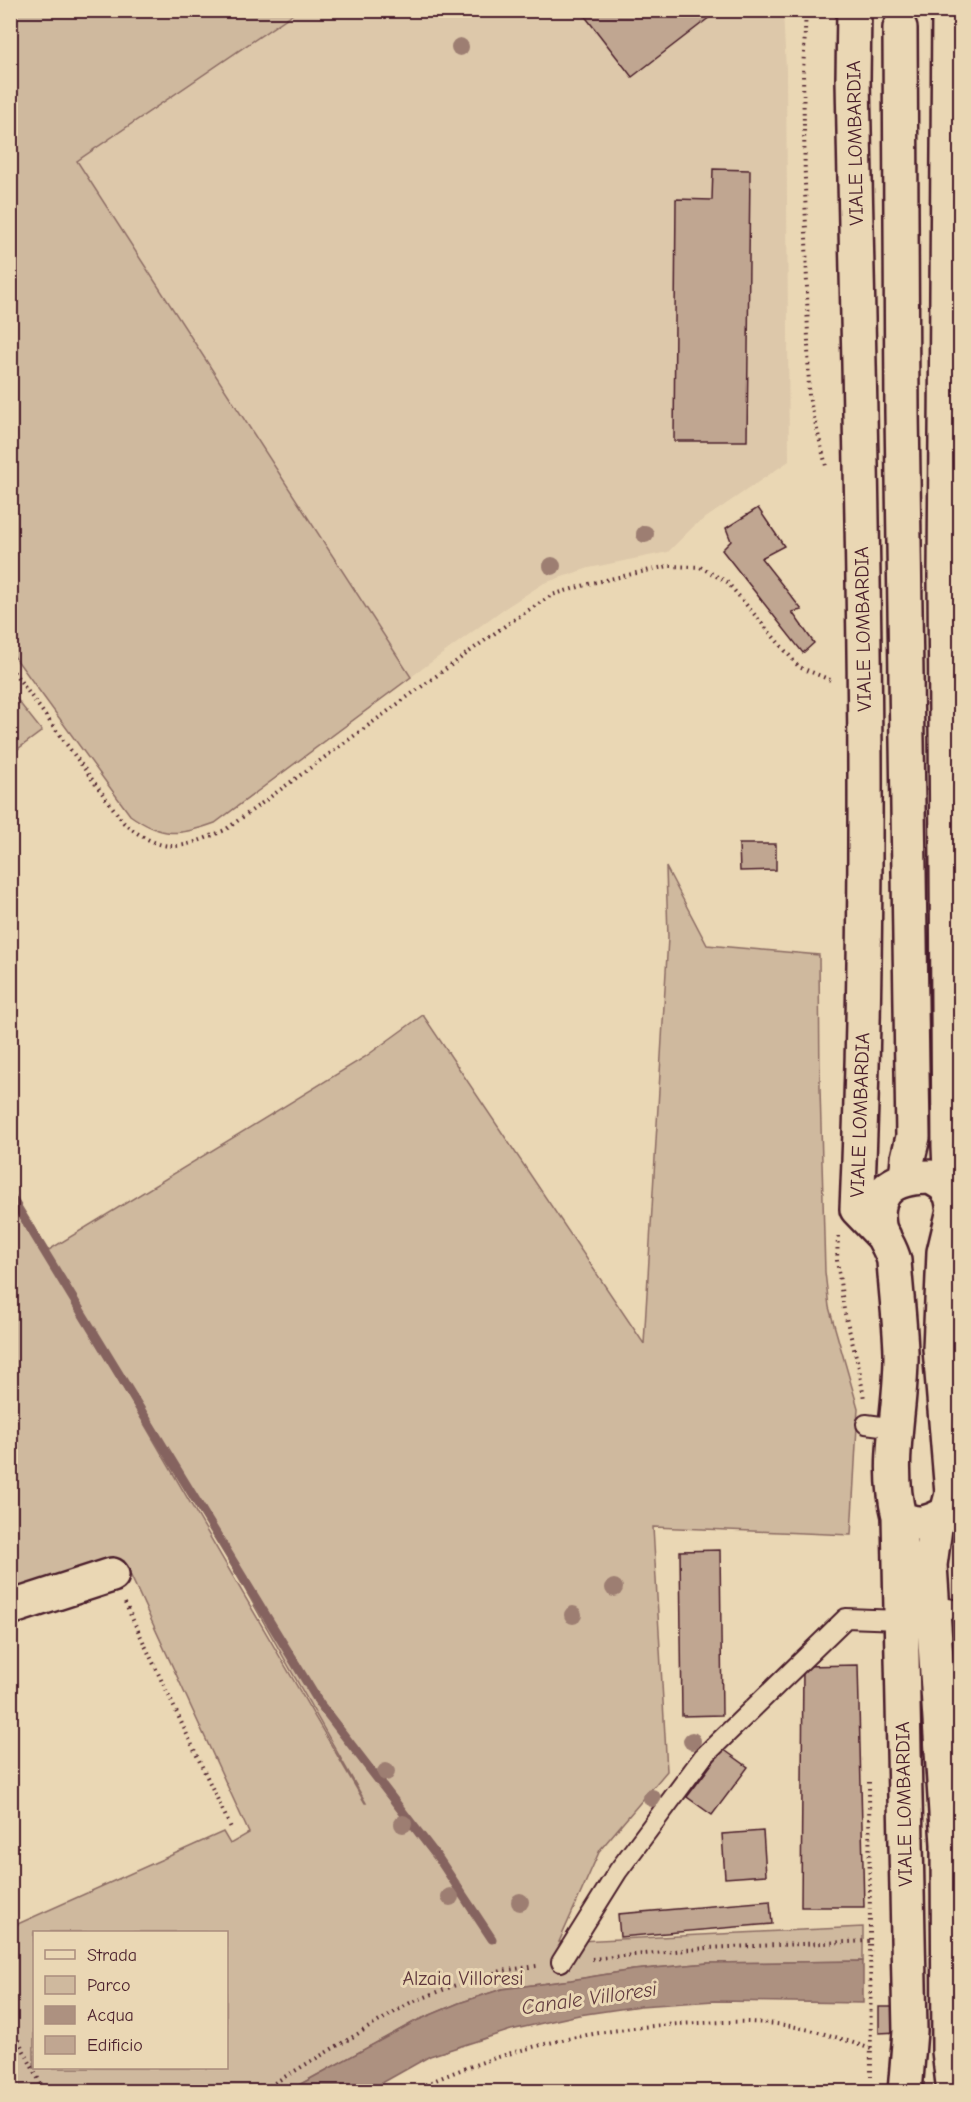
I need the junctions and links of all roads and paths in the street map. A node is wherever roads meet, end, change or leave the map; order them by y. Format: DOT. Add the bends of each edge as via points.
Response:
graph roads {
  1 [pos="806,10"];
  2 [pos="854,10"];
  3 [pos="949,10"];
  4 [pos="900,28"];
  5 [pos="828,472"];
  6 [pos="953,577"];
  7 [pos="10,667"];
  8 [pos="835,670"];
  9 [pos="835,682"];
  10 [pos="835,691"];
  11 [pos="906,1178"];
  12 [pos="951,1195"];
  13 [pos="838,1225"];
  14 [pos="884,1237"];
  15 [pos="881,1426"];
  16 [pos="954,1452"];
  17 [pos="899,1516"];
  18 [pos="936,1520"];
  19 [pos="112,1575"];
  20 [pos="10,1608"];
  21 [pos="947,1608"];
  22 [pos="900,1620"];
  23 [pos="869,1773"];
  24 [pos="232,1830"];
  25 [pos="954,1841"];
  26 [pos="870,1941"];
  27 [pos="561,1962"];
  28 [pos="10,2024"];
  29 [pos="871,2049"];
  30 [pos="33,2068"];
  31 [pos="34,2069"];
  32 [pos="871,2081"];
  33 [pos="45,2091"];
  34 [pos="259,2091"];
  35 [pos="409,2091"];
  36 [pos="905,2091"];
  37 [pos="954,2091"];
  1 -- 5 [label="path" via="803,74 808,397"];
  2 -- 14 [label="main road, VIALE LOMBARDIA" via="865,930 857,1209"];
  3 -- 6 [label="main road, VIALE LOMBARDIA"];
  4 -- 11 [label="main road" via="913,1137"];
  6 -- 12 [label="main road, VIALE LOMBARDIA"];
  7 -- 9 [label="path" via="124,823 141,838 163,846 190,845 225,830 506,625 552,595 592,582 668,566 699,567 727,582 799,667"];
  8 -- 9 [label="path"];
  9 -- 10 [label="path"];
  11 -- 12 [label="main road" via="931,1177"];
  11 -- 14 [label="main road, VIALE LOMBARDIA" via="893,1183 884,1195 879,1210 879,1227"];
  12 -- 16 [label="main road, VIALE LOMBARDIA" via="954,1210 944,1252 940,1349"];
  13 -- 15 [label="path" via="837,1260 844,1310 859,1368"];
  14 -- 15 [label="main road, VIALE LOMBARDIA" via="894,1261 901,1353"];
  15 -- 17 [label="main road, VIALE LOMBARDIA"];
  16 -- 18 [label="main road, VIALE LOMBARDIA" via="947,1513"];
  17 -- 18 [label="main road" via="915,1524"];
  17 -- 22 [label="main road, VIALE LOMBARDIA"];
  18 -- 21 [label="main road, VIALE LOMBARDIA" via="930,1565"];
  19 -- 20 [label="main road"];
  19 -- 24 [label="path"];
  21 -- 25 [label="main road, VIALE LOMBARDIA"];
  22 -- 27 [label="lane" via="846,1618 703,1757 618,1871"];
  22 -- 36 [label="main road, VIALE LOMBARDIA" via="910,2031"];
  23 -- 26 [label="path"];
  25 -- 37 [label="main road, VIALE LOMBARDIA" via="949,2051"];
  26 -- 27 [label="path" via="707,1948"];
  26 -- 29 [label="path"];
  27 -- 34 [label="path" via="501,1971 410,2004"];
  28 -- 30 [label="path"];
  29 -- 32 [label="path"];
  29 -- 35 [label="path" via="828,2034 766,2023 665,2024 556,2041"];
  31 -- 33 [label="path"];
}
